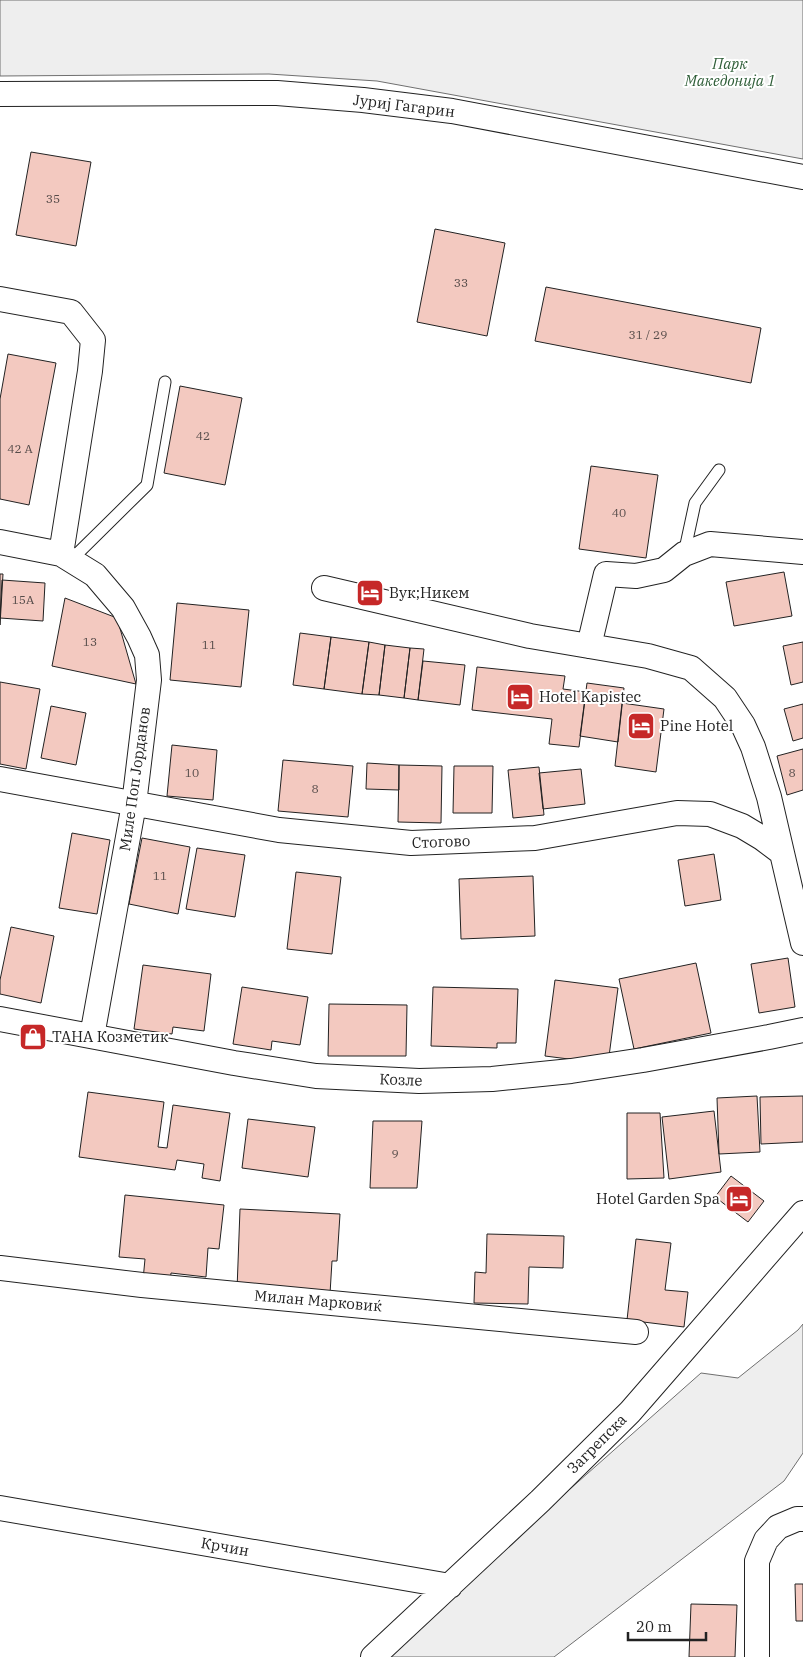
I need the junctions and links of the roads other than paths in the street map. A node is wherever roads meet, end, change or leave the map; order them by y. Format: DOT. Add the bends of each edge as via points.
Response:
graph roads {
  1 [pos="0,94"];
  2 [pos="803,177"];
  3 [pos="0,299"];
  4 [pos="165,382"];
  5 [pos="719,470"];
  6 [pos="0,542"];
  7 [pos="803,552"];
  8 [pos="684,554"];
  9 [pos="66,557"];
  10 [pos="324,588"];
  11 [pos="589,646"];
  12 [pos="0,779"];
  13 [pos="134,804"];
  14 [pos="782,853"];
  15 [pos="803,943"];
  16 [pos="0,1019"];
  17 [pos="803,1030"];
  18 [pos="92,1036"];
  19 [pos="803,1213"];
  20 [pos="0,1268"];
  21 [pos="636,1332"];
  22 [pos="0,1508"];
  23 [pos="803,1519"];
  24 [pos="450,1586"];
  25 [pos="373,1657"];
  26 [pos="757,1657"];
  1 -- 2 [label="street, Јуриј Гагарин" via="277,93 363,100 452,111"];
  3 -- 9 [label="street" via="71,312 93,340"];
  4 -- 9 [label="lane" via="148,486"];
  5 -- 8 [label="lane" via="695,503"];
  6 -- 9 [label="street, Миле Поп Јорданов"];
  7 -- 8 [label="street" via="710,544"];
  8 -- 11 [label="street" via="664,570 636,576 606,574"];
  9 -- 13 [label="street, Миле Поп Јорданов" via="96,575 123,608 146,655 149,680"];
  10 -- 11 [label="street" via="530,636"];
  11 -- 14 [label="street" via="648,656 691,668 726,698 744,725 753,748"];
  12 -- 13 [label="street, Стогово"];
  13 -- 14 [label="street, Стогово" via="279,830 411,843 535,838 677,813 710,814 742,826"];
  13 -- 18 [label="street, Миле Поп Јорданов"];
  14 -- 15 [label="street"];
  16 -- 18 [label="street, Козле"];
  17 -- 18 [label="street, Козле" via="571,1071 492,1079 419,1081 316,1076"];
  19 -- 24 [label="street, Загрепска" via="630,1412"];
  20 -- 21 [label="street, Милан Марковиќ" via="142,1285"];
  22 -- 24 [label="street, Крчин"];
  23 -- 26 [label="street" via="778,1528 766,1540 757,1561"];
  24 -- 25 [label="street, Загрепска"];
}
